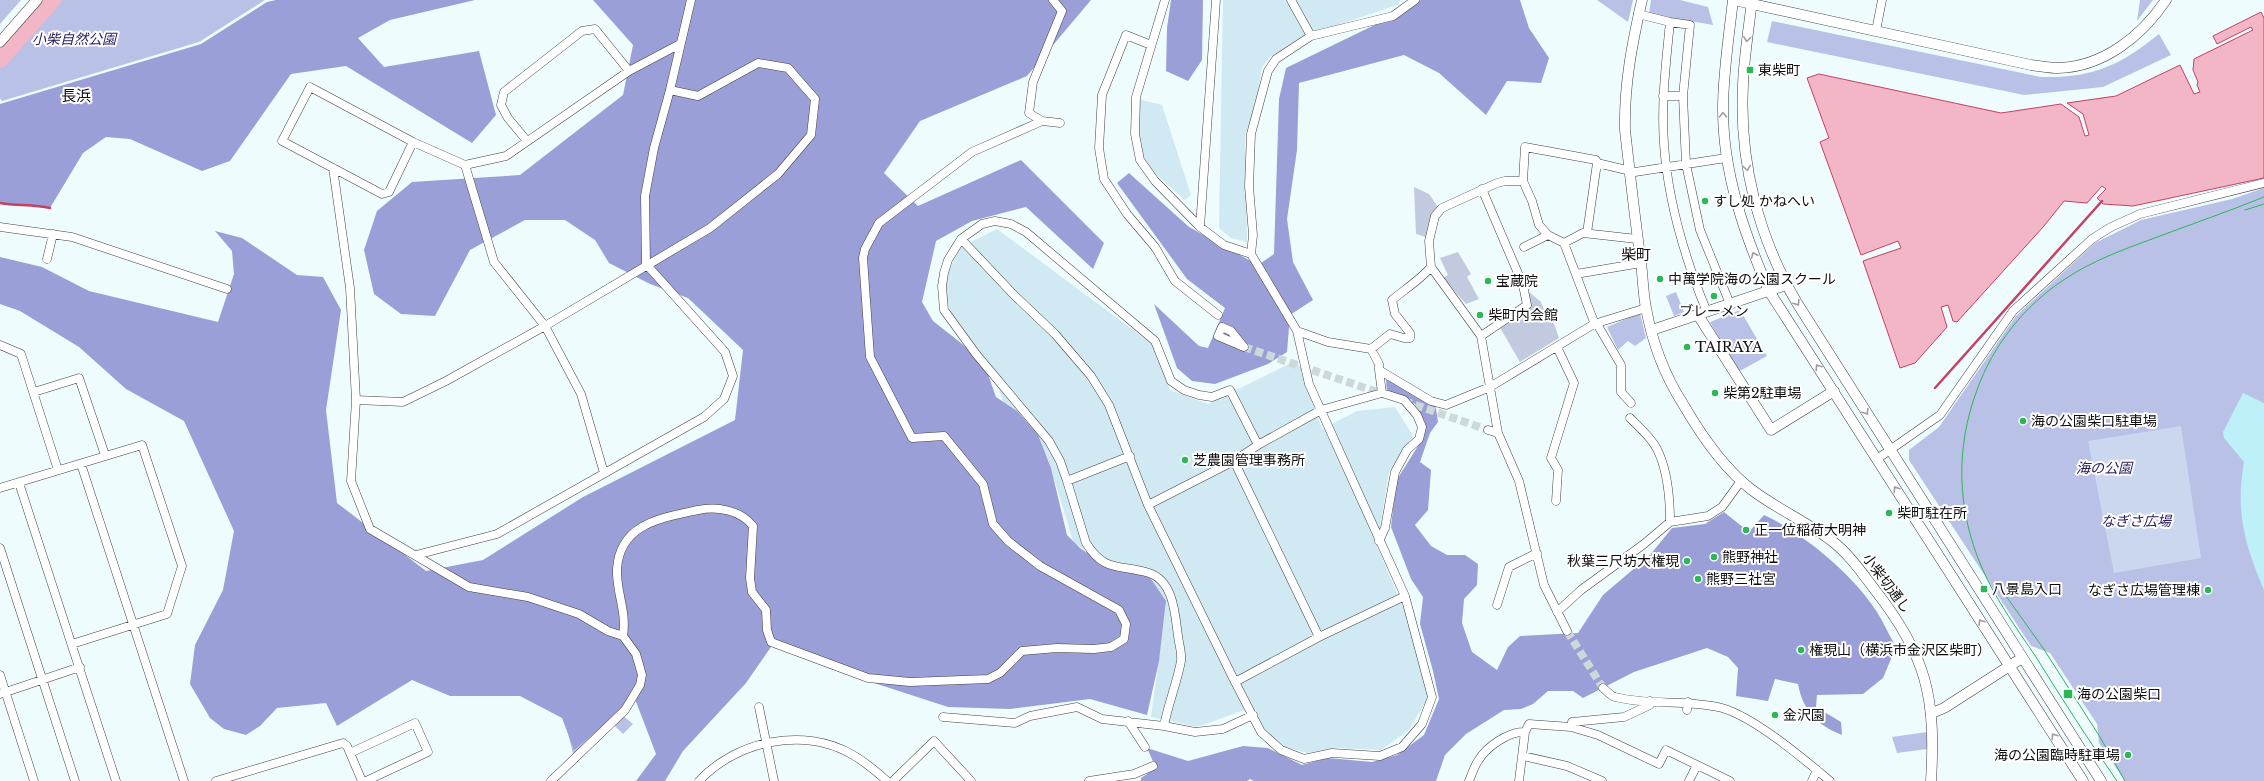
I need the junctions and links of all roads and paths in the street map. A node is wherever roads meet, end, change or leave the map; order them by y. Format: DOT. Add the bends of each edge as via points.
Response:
graph roads {
  1 [pos="38,0"];
  2 [pos="691,0"];
  3 [pos="1053,0"];
  4 [pos="1166,0"];
  5 [pos="1216,0"];
  6 [pos="1291,0"];
  7 [pos="1415,0"];
  8 [pos="1642,0"];
  9 [pos="1733,0"];
  10 [pos="1882,0"];
  11 [pos="2166,0"];
  12 [pos="1752,2"];
  13 [pos="1638,14"];
  14 [pos="1670,22"];
  15 [pos="1876,31"];
  16 [pos="1311,36"];
  17 [pos="0,42"];
  18 [pos="680,44"];
  19 [pos="1151,45"];
  20 [pos="629,71"];
  21 [pos="670,90"];
  22 [pos="1663,96"];
  23 [pos="1683,96"];
  24 [pos="1042,121"];
  25 [pos="1060,122"];
  26 [pos="527,141"];
  27 [pos="413,142"];
  28 [pos="1726,158"];
  29 [pos="1596,163"];
  30 [pos="465,164"];
  31 [pos="1686,164"];
  32 [pos="1666,166"];
  33 [pos="333,168"];
  34 [pos="1629,172"];
  35 [pos="1523,181"];
  36 [pos="2264,183"];
  37 [pos="1482,189"];
  38 [pos="0,227"];
  39 [pos="1200,227"];
  40 [pos="1587,233"];
  41 [pos="53,234"];
  42 [pos="1548,236"];
  43 [pos="961,239"];
  44 [pos="1636,239"];
  45 [pos="1564,243"];
  46 [pos="1524,247"];
  47 [pos="1252,254"];
  48 [pos="47,259"];
  49 [pos="1641,263"];
  50 [pos="646,264"];
  51 [pos="1431,268"];
  52 [pos="1576,274"];
  53 [pos="1786,285"];
  54 [pos="227,289"];
  55 [pos="1769,291"];
  56 [pos="1730,304"];
  57 [pos="1646,308"];
  58 [pos="1703,313"];
  59 [pos="1218,314"];
  60 [pos="1597,324"];
  61 [pos="545,326"];
  62 [pos="1652,330"];
  63 [pos="1297,331"];
  64 [pos="1481,336"];
  65 [pos="0,345"];
  66 [pos="1556,347"];
  67 [pos="1371,349"];
  68 [pos="1379,370"];
  69 [pos="1490,387"];
  70 [pos="1834,391"];
  71 [pos="34,392"];
  72 [pos="1382,393"];
  73 [pos="356,400"];
  74 [pos="1632,403"];
  75 [pos="1321,410"];
  76 [pos="1630,418"];
  77 [pos="1488,430"];
  78 [pos="1498,433"];
  79 [pos="1258,445"];
  80 [pos="1890,450"];
  81 [pos="105,454"];
  82 [pos="1130,456"];
  83 [pos="1877,459"];
  84 [pos="1234,461"];
  85 [pos="81,464"];
  86 [pos="58,470"];
  87 [pos="604,473"];
  88 [pos="1738,478"];
  89 [pos="1067,481"];
  90 [pos="19,483"];
  91 [pos="0,486"];
  92 [pos="1556,501"];
  93 [pos="1148,504"];
  94 [pos="1670,522"];
  95 [pos="1379,541"];
  96 [pos="0,548"];
  97 [pos="1537,552"];
  98 [pos="416,555"];
  99 [pos="1405,596"];
  100 [pos="1497,605"];
  101 [pos="1557,612"];
  102 [pos="133,625"];
  103 [pos="1567,631"];
  104 [pos="623,636"];
  105 [pos="1319,637"];
  106 [pos="72,644"];
  107 [pos="2022,658"];
  108 [pos="80,667"];
  109 [pos="2009,667"];
  110 [pos="0,675"];
  111 [pos="42,680"];
  112 [pos="1235,682"];
  113 [pos="1603,688"];
  114 [pos="3,693"];
  115 [pos="1650,701"];
  116 [pos="759,707"];
  117 [pos="1932,713"];
  118 [pos="1253,714"];
  119 [pos="943,717"];
  120 [pos="1128,721"];
  121 [pos="1164,726"];
  122 [pos="1571,727"];
  123 [pos="1525,732"];
  124 [pos="766,744"];
  125 [pos="1145,747"];
  126 [pos="350,753"];
  127 [pos="1523,756"];
  128 [pos="1697,765"];
  129 [pos="1153,766"];
  130 [pos="1817,770"];
  131 [pos="1135,778"];
  132 [pos="34,781"];
  133 [pos="75,781"];
  134 [pos="116,781"];
  135 [pos="184,781"];
  136 [pos="216,781"];
  137 [pos="362,781"];
  138 [pos="366,781"];
  139 [pos="551,781"];
  140 [pos="699,781"];
  141 [pos="774,781"];
  142 [pos="887,781"];
  143 [pos="893,781"];
  144 [pos="971,781"];
  145 [pos="1089,781"];
  146 [pos="1468,781"];
  147 [pos="1519,781"];
  148 [pos="1602,781"];
  149 [pos="1689,781"];
  150 [pos="1730,781"];
  151 [pos="1812,781"];
  152 [pos="1830,781"];
  153 [pos="1931,781"];
  154 [pos="2082,781"];
  155 [pos="2101,781"];
  1 -- 17 [label="street"];
  2 -- 18 [label="street"];
  3 -- 24 [label="street" via="1062,11 1033,82 1029,113"];
  4 -- 19 [label="street"];
  5 -- 39 [label="street"];
  6 -- 16 [label="street"];
  7 -- 16 [label="street" via="1393,16"];
  8 -- 13 [label="street, 小柴切通し"];
  9 -- 12 [label="street"];
  28 -- 9 [label="street, one-way" via="1723,103"];
  10 -- 15 [label="street"];
  11 -- 15 [label="street" via="2151,22 2120,47 2089,63 2058,68 2031,65"];
  12 -- 15 [label="street"];
  12 -- 53 [label="street, one-way" via="1743,84 1744,148 1748,174 1766,239"];
  13 -- 14 [label="street"];
  13 -- 34 [label="street, 小柴切通し" via="1627,68 1624,102"];
  14 -- 22 [label="street"];
  14 -- 23 [label="street" via="1690,25"];
  16 -- 47 [label="street" via="1276,59 1268,71 1251,134 1249,186"];
  18 -- 20 [label="street"];
  18 -- 21 [label="street"];
  19 -- 39 [label="street" via="1136,97 1137,152 1148,173"];
  19 -- 59 [label="street" via="1126,34 1102,95 1099,148 1104,179 1127,214 1155,247 1175,281"];
  20 -- 26 [label="street"];
  20 -- 26 [label="street" via="595,29 582,31 504,92 500,105"];
  21 -- 50 [label="street" via="654,148 645,196"];
  21 -- 50 [label="street" via="698,96 758,63 788,68 815,98 811,135 778,174 717,223"];
  22 -- 23 [label="street"];
  22 -- 32 [label="street"];
  23 -- 31 [label="street"];
  24 -- 25 [label="street"];
  24 -- 104 [label="street" via="972,152 879,223 863,258 870,357 912,438 944,436 983,484 993,524 1040,566 1119,610 1126,624 1124,639 1111,647 1022,651 1000,673 988,679 910,682 868,678 770,642 766,610 752,592 750,578 753,526 740,514 718,508 705,508 661,518 632,532 622,550 617,570 625,622"];
  26 -- 30 [label="street" via="506,156"];
  27 -- 30 [label="street"];
  27 -- 33 [label="street" via="390,192 382,194"];
  27 -- 33 [label="street" via="310,87 282,141"];
  28 -- 31 [label="street"];
  55 -- 28 [label="street, one-way" via="1742,225"];
  29 -- 34 [label="street"];
  29 -- 35 [label="street" via="1596,160 1582,156 1525,146"];
  29 -- 40 [label="street"];
  30 -- 61 [label="street" via="494,262"];
  31 -- 32 [label="street"];
  31 -- 56 [label="street" via="1700,230"];
  32 -- 34 [label="street"];
  32 -- 58 [label="street" via="1677,226"];
  33 -- 73 [label="street" via="350,288"];
  34 -- 44 [label="street, 小柴切通し"];
  35 -- 37 [label="street" via="1505,181"];
  35 -- 42 [label="street" via="1539,225"];
  36 -- 80 [label="street" via="2140,214 2092,239 2013,312 1940,415"];
  37 -- 51 [label="street" via="1450,203 1435,216 1429,241"];
  37 -- 64 [label="street" via="1522,285 1527,304"];
  38 -- 41 [label="street"];
  39 -- 47 [label="street" via="1224,245"];
  40 -- 44 [label="street"];
  40 -- 45 [label="street"];
  41 -- 48 [label="street"];
  41 -- 54 [label="street" via="72,237"];
  42 -- 45 [label="street"];
  42 -- 46 [label="street"];
  43 -- 79 [label="street" via="982,224 995,221 1011,224 1026,232 1155,341 1171,381 1184,390 1212,397 1230,390"];
  43 -- 82 [label="street" via="1055,334 1091,376 1109,405"];
  43 -- 89 [label="street" via="948,260 944,273 944,310 976,354 1049,441"];
  44 -- 49 [label="street, 小柴切通し"];
  45 -- 52 [label="street"];
  47 -- 63 [label="street"];
  49 -- 52 [label="street"];
  49 -- 57 [label="street, 小柴切通し"];
  50 -- 61 [label="street"];
  50 -- 87 [label="street" via="725,352 733,376 724,399 704,417"];
  51 -- 64 [label="street"];
  51 -- 67 [label="street" via="1392,300 1395,314 1410,333 1410,338 1390,334"];
  52 -- 60 [label="street"];
  53 -- 55 [label="street"];
  53 -- 80 [label="street, one-way"];
  55 -- 56 [label="street"];
  70 -- 55 [label="street, one-way"];
  56 -- 58 [label="street"];
  57 -- 60 [label="street"];
  57 -- 62 [label="street, 小柴切通し"];
  58 -- 62 [label="street"];
  58 -- 70 [label="street" via="1771,430"];
  60 -- 66 [label="street"];
  60 -- 74 [label="street" via="1621,365 1621,392"];
  61 -- 73 [label="street" via="403,402"];
  61 -- 87 [label="street" via="581,394"];
  62 -- 88 [label="street, 小柴切通し" via="1669,380 1681,402 1702,434"];
  63 -- 67 [label="street" via="1328,342"];
  63 -- 75 [label="street" via="1309,384"];
  64 -- 69 [label="street"];
  65 -- 71 [label="street" via="21,354"];
  66 -- 69 [label="street"];
  66 -- 92 [label="street" via="1574,383 1551,458 1558,470"];
  67 -- 68 [label="street" via="1379,364"];
  68 -- 69 [label="street" via="1431,401 1446,404"];
  68 -- 72 [label="street"];
  69 -- 78 [label="street"];
  70 -- 83 [label="street"];
  71 -- 81 [label="street" via="79,378"];
  71 -- 86 [label="street"];
  72 -- 75 [label="street"];
  72 -- 95 [label="street" via="1404,400 1417,414 1422,427 1419,439 1407,450 1394,472 1385,528"];
  73 -- 98 [label="street" via="351,481 370,529"];
  75 -- 79 [label="street"];
  75 -- 95 [label="street"];
  76 -- 94 [label="street" via="1656,448 1661,460 1669,490"];
  77 -- 78 [label="street"];
  78 -- 97 [label="street" via="1519,481"];
  79 -- 84 [label="street"];
  80 -- 83 [label="street"];
  80 -- 107 [label="street"];
  81 -- 85 [label="street"];
  81 -- 102 [label="street" via="142,445 182,566 167,614"];
  82 -- 89 [label="street"];
  82 -- 93 [label="street"];
  109 -- 83 [label="street, one-way"];
  84 -- 93 [label="street"];
  84 -- 105 [label="street"];
  85 -- 86 [label="street"];
  85 -- 102 [label="street"];
  86 -- 90 [label="street"];
  87 -- 98 [label="street" via="497,534"];
  88 -- 94 [label="street" via="1722,507 1708,516"];
  88 -- 117 [label="street, 小柴切通し" via="1825,536 1850,559 1896,617 1909,638 1925,676"];
  89 -- 121 [label="street" via="1086,543 1093,554 1101,562 1156,577 1173,601 1181,659"];
  90 -- 91 [label="street"];
  90 -- 106 [label="street"];
  93 -- 112 [label="street"];
  94 -- 101 [label="street" via="1581,590"];
  95 -- 99 [label="street"];
  96 -- 111 [label="street"];
  97 -- 100 [label="street" via="1509,567"];
  97 -- 101 [label="street" via="1544,585"];
  98 -- 104 [label="street" via="469,587 528,598 579,614 608,631"];
  99 -- 105 [label="street"];
  99 -- 118 [label="street" via="1432,697 1422,724 1402,747 1380,756 1332,753 1304,759 1282,750 1261,732"];
  101 -- 103 [label="street"];
  102 -- 106 [label="street"];
  102 -- 135 [label="street"];
  104 -- 139 [label="street" via="636,654 642,675 640,686 625,710"];
  105 -- 112 [label="street"];
  106 -- 108 [label="street"];
  107 -- 109 [label="street"];
  107 -- 155 [label="street"];
  108 -- 111 [label="street"];
  108 -- 134 [label="street"];
  109 -- 117 [label="street"];
  154 -- 109 [label="street, one-way"];
  110 -- 114 [label="street"];
  111 -- 114 [label="street"];
  111 -- 133 [label="street"];
  112 -- 118 [label="street"];
  113 -- 115 [label="street" via="1614,697"];
  114 -- 132 [label="street"];
  115 -- 122 [label="street" via="1650,705 1624,717 1572,722"];
  115 -- 130 [label="street" via="1722,708 1737,714"];
  116 -- 124 [label="street"];
  117 -- 153 [label="street, 小柴切通し" via="1934,735"];
  118 -- 121 [label="street" via="1223,729 1195,732"];
  119 -- 120 [label="street" via="1015,723 1030,716 1078,707 1102,719"];
  120 -- 121 [label="street"];
  120 -- 125 [label="street"];
  122 -- 123 [label="street" via="1529,724"];
  122 -- 128 [label="street" via="1598,735 1659,764 1666,750"];
  123 -- 127 [label="street"];
  123 -- 146 [label="street" via="1498,741 1478,759"];
  124 -- 140 [label="street" via="748,748 718,763"];
  124 -- 141 [label="street"];
  124 -- 142 [label="street" via="802,739 828,745 852,754"];
  126 -- 136 [label="street" via="343,743 335,744"];
  126 -- 137 [label="street"];
  126 -- 138 [label="street" via="413,719 428,752"];
  127 -- 147 [label="street"];
  127 -- 148 [label="street" via="1567,766"];
  128 -- 149 [label="street"];
  128 -- 150 [label="street"];
  129 -- 131 [label="street"];
  130 -- 151 [label="street"];
  130 -- 152 [label="street"];
  131 -- 145 [label="street"];
  143 -- 144 [label="street" via="934,741"];
}
